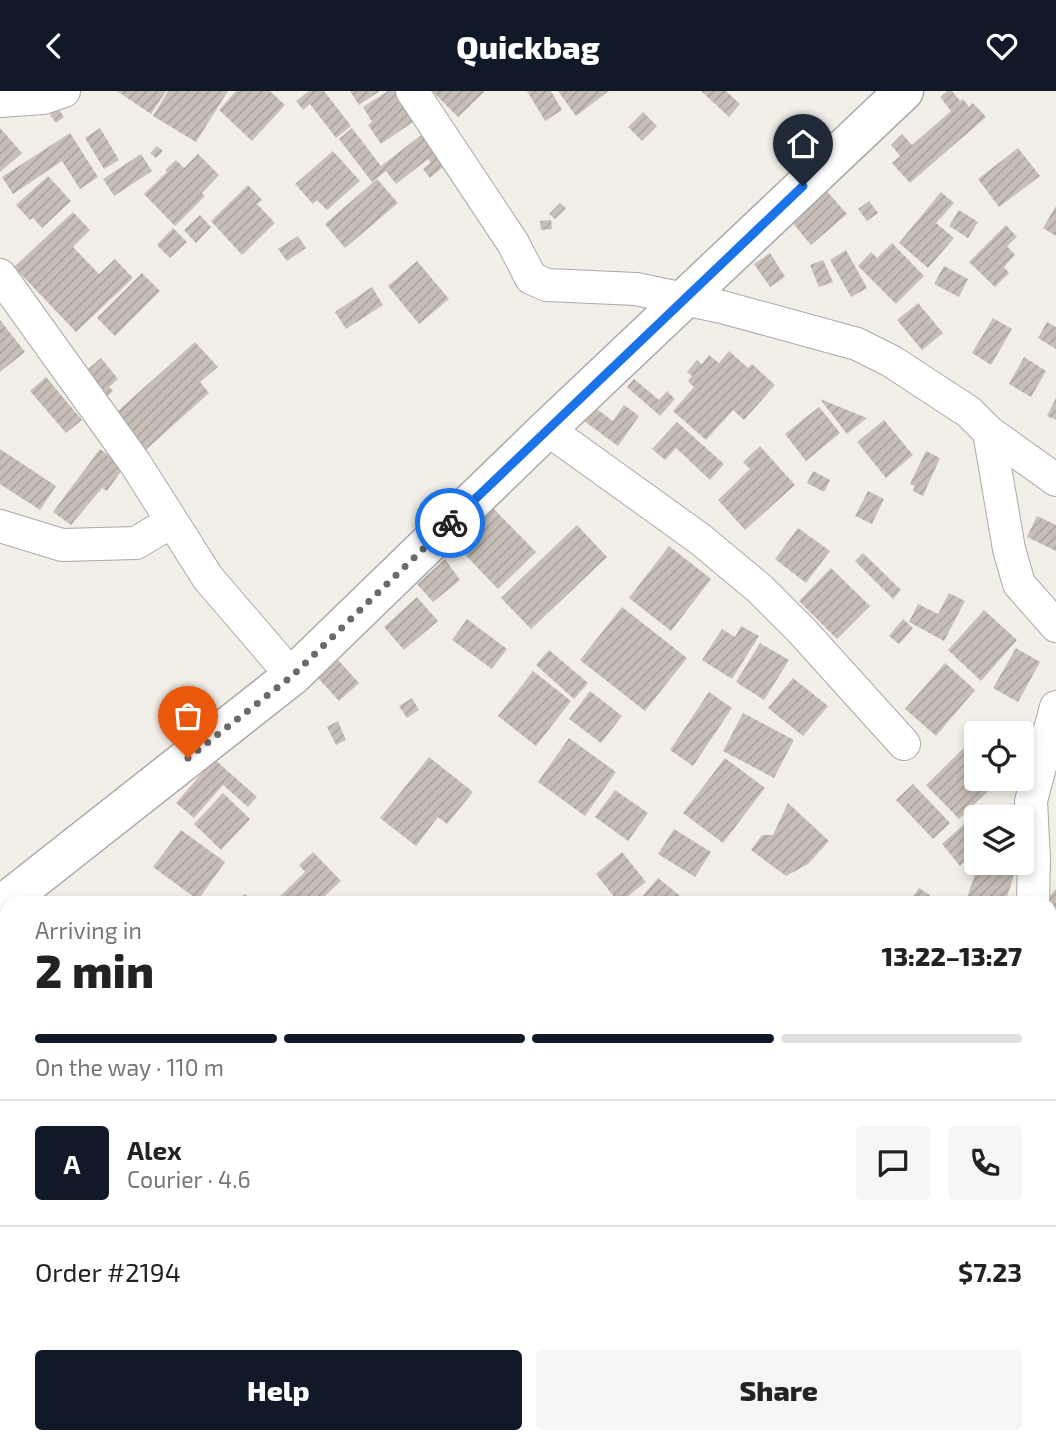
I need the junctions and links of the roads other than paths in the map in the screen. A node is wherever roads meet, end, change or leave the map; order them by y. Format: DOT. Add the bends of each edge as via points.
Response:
graph roads {
  1 [pos="64,91"];
  2 [pos="412,91"];
  3 [pos="904,91"];
  4 [pos="0,101"];
  5 [pos="0,275"];
  6 [pos="683,299"];
  7 [pos="547,429"];
  8 [pos="989,432"];
  9 [pos="1056,479"];
  10 [pos="171,522"];
  11 [pos="0,526"];
  12 [pos="1056,626"];
  13 [pos="292,676"];
  14 [pos="1056,707"];
  15 [pos="904,744"];
  16 [pos="13,896"];
  17 [pos="1033,896"];
  1 -- 4 [label="street" via="43,98"];
  2 -- 6 [label="street" via="513,243 531,278 547,285 636,289"];
  3 -- 6 [label="street"];
  5 -- 10 [label="street" via="135,463"];
  6 -- 7 [label="street"];
  6 -- 8 [label="street" via="857,344 950,398"];
  7 -- 13 [label="street"];
  7 -- 15 [label="street" via="700,539 760,589"];
  8 -- 9 [label="street"];
  8 -- 12 [label="street" via="1019,584"];
  10 -- 11 [label="street" via="136,543 62,545"];
  10 -- 13 [label="street" via="208,578"];
  13 -- 16 [label="street"];
  14 -- 17 [label="street" via="1031,801"];
}
